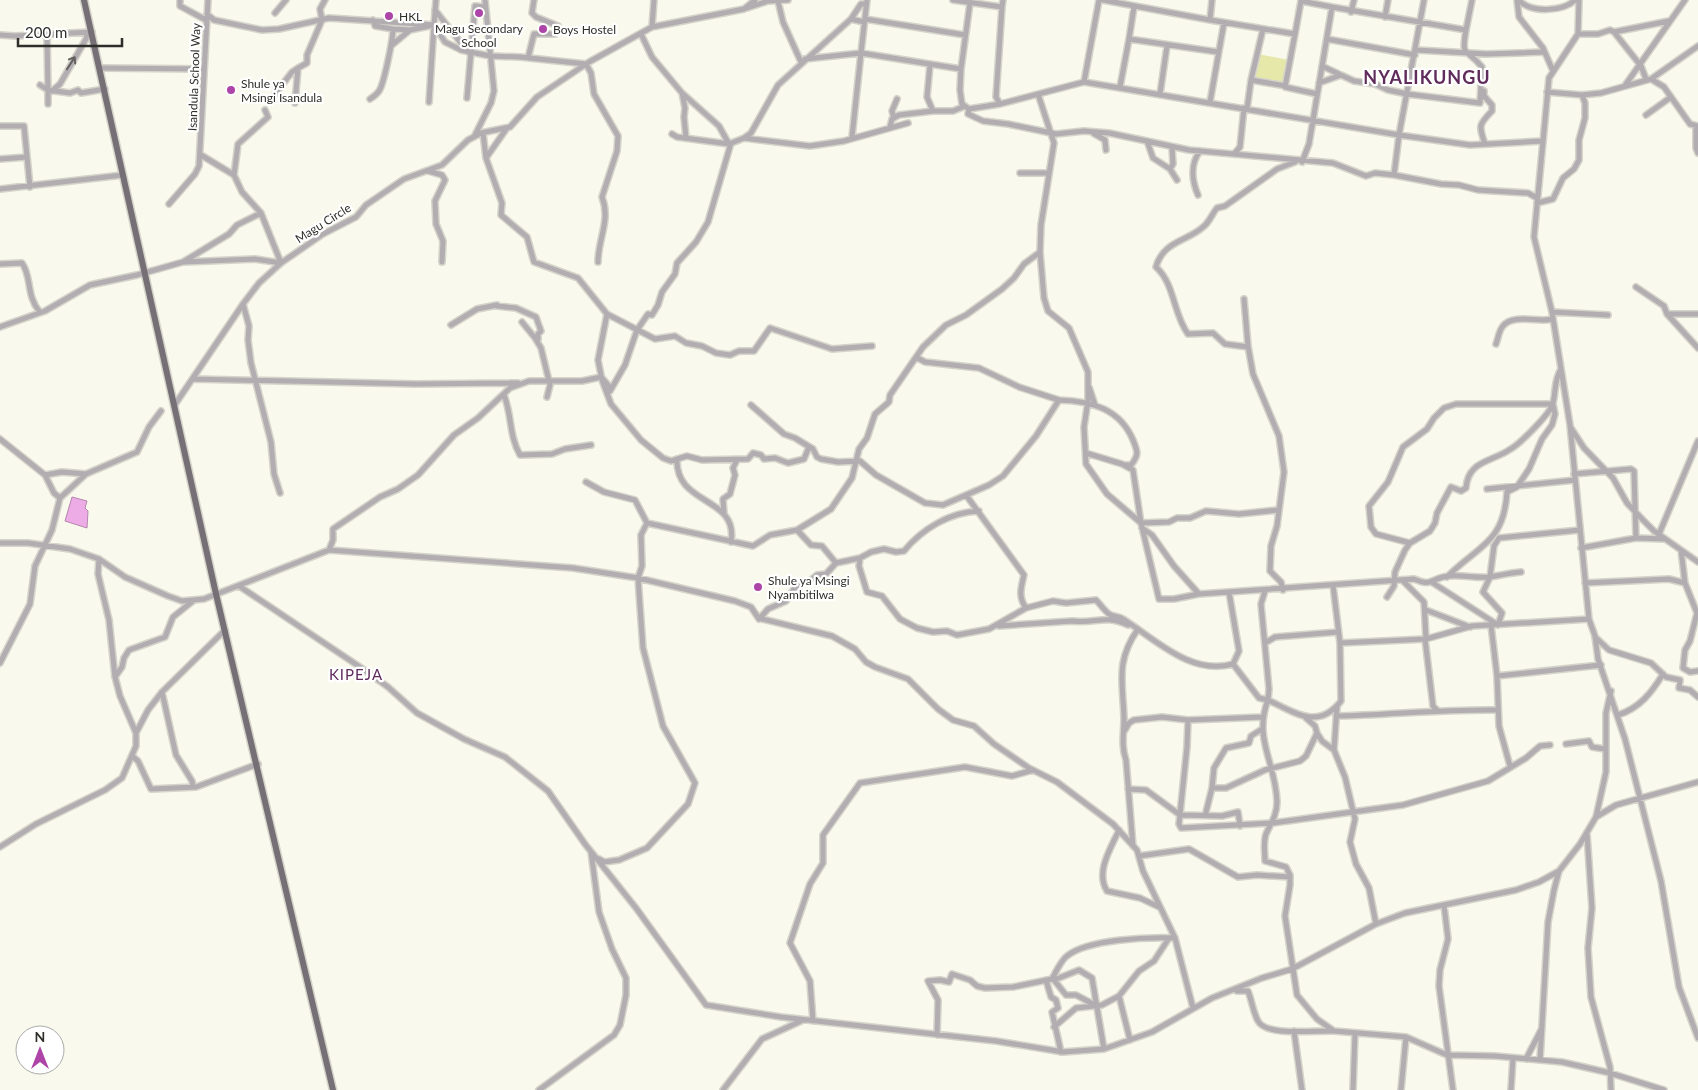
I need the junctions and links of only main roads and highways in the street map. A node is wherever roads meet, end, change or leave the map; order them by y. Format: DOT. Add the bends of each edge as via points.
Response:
graph roads {
  1 [pos="84,0"];
  2 [pos="332,1090"];
  1 -- 2 [label="main road" via="216,594"];
}
